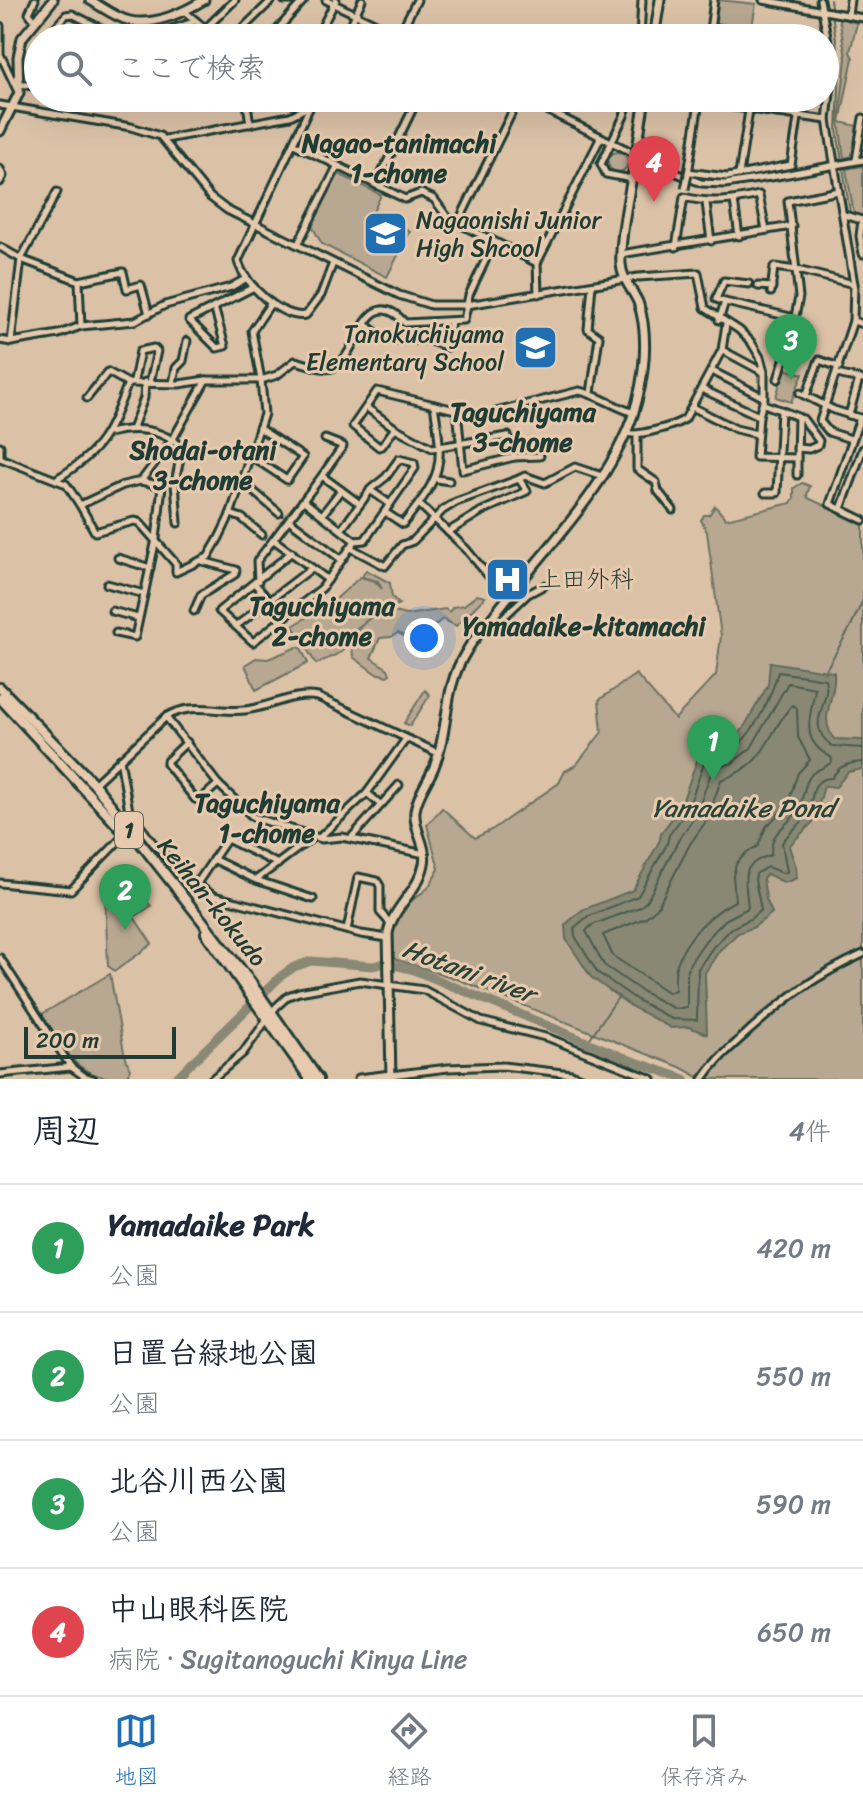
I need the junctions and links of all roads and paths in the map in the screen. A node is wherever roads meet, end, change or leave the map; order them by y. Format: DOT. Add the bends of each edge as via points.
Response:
graph roads {
  1 [pos="35,0"];
  2 [pos="53,0"];
  3 [pos="90,0"];
  4 [pos="204,0"];
  5 [pos="235,0"];
  6 [pos="272,0"];
  7 [pos="284,0"];
  8 [pos="295,0"];
  9 [pos="304,0"];
  10 [pos="326,0"];
  11 [pos="362,0"];
  12 [pos="417,0"];
  13 [pos="642,0"];
  14 [pos="660,0"];
  15 [pos="714,0"];
  16 [pos="763,0"];
  17 [pos="820,0"];
  18 [pos="850,0"];
  19 [pos="335,2"];
  20 [pos="821,10"];
  21 [pos="184,11"];
  22 [pos="356,15"];
  23 [pos="845,15"];
  24 [pos="863,18"];
  25 [pos="196,21"];
  26 [pos="36,22"];
  27 [pos="59,24"];
  28 [pos="92,24"];
  29 [pos="189,24"];
  30 [pos="199,24"];
  31 [pos="210,24"];
  32 [pos="247,24"];
  33 [pos="283,24"];
  34 [pos="323,24"];
  35 [pos="352,24"];
  36 [pos="375,24"];
  37 [pos="405,24"];
  38 [pos="641,24"];
  39 [pos="656,24"];
  40 [pos="711,24"];
  41 [pos="824,24"];
  42 [pos="0,26"];
  43 [pos="24,35"];
  44 [pos="20,88"];
  45 [pos="24,88"];
  46 [pos="0,105"];
  47 [pos="12,107"];
  48 [pos="24,109"];
  49 [pos="42,112"];
  50 [pos="248,112"];
  51 [pos="298,112"];
  52 [pos="306,112"];
  53 [pos="411,112"];
  54 [pos="514,112"];
  55 [pos="550,112"];
  56 [pos="625,112"];
  57 [pos="643,112"];
  58 [pos="697,112"];
  59 [pos="749,112"];
  60 [pos="768,112"];
  61 [pos="800,112"];
  62 [pos="828,112"];
  63 [pos="799,117"];
  64 [pos="863,118"];
  65 [pos="827,120"];
  66 [pos="250,124"];
  67 [pos="0,131"];
  68 [pos="601,137"];
  69 [pos="165,140"];
  70 [pos="611,142"];
  71 [pos="294,144"];
  72 [pos="860,160"];
  73 [pos="839,165"];
  74 [pos="337,167"];
  75 [pos="0,169"];
  76 [pos="688,173"];
  77 [pos="739,174"];
  78 [pos="632,179"];
  79 [pos="0,182"];
  80 [pos="376,185"];
  81 [pos="839,191"];
  82 [pos="57,192"];
  83 [pos="684,197"];
  84 [pos="734,201"];
  85 [pos="706,203"];
  86 [pos="844,215"];
  87 [pos="862,220"];
  88 [pos="254,223"];
  89 [pos="458,223"];
  90 [pos="792,226"];
  91 [pos="766,230"];
  92 [pos="739,236"];
  93 [pos="862,236"];
  94 [pos="711,241"];
  95 [pos="494,242"];
  96 [pos="298,244"];
  97 [pos="0,247"];
  98 [pos="676,247"];
  99 [pos="621,254"];
  100 [pos="863,254"];
  101 [pos="21,259"];
  102 [pos="333,263"];
  103 [pos="537,263"];
  104 [pos="797,270"];
  105 [pos="247,278"];
  106 [pos="625,279"];
  107 [pos="79,281"];
  108 [pos="749,284"];
  109 [pos="854,284"];
  110 [pos="592,285"];
  111 [pos="758,286"];
  112 [pos="254,287"];
  113 [pos="538,294"];
  114 [pos="725,302"];
  115 [pos="271,303"];
  116 [pos="467,305"];
  117 [pos="214,307"];
  118 [pos="149,314"];
  119 [pos="796,318"];
  120 [pos="719,320"];
  121 [pos="451,321"];
  122 [pos="853,321"];
  123 [pos="365,324"];
  124 [pos="726,324"];
  125 [pos="863,324"];
  126 [pos="81,326"];
  127 [pos="0,340"];
  128 [pos="187,341"];
  129 [pos="11,342"];
  130 [pos="722,350"];
  131 [pos="839,367"];
  132 [pos="712,371"];
  133 [pos="764,372"];
  134 [pos="837,374"];
  135 [pos="778,379"];
  136 [pos="206,380"];
  137 [pos="261,380"];
  138 [pos="861,380"];
  139 [pos="131,382"];
  140 [pos="147,382"];
  141 [pos="173,383"];
  142 [pos="702,389"];
  143 [pos="590,393"];
  144 [pos="87,398"];
  145 [pos="764,401"];
  146 [pos="434,405"];
  147 [pos="826,406"];
  148 [pos="692,407"];
  149 [pos="367,408"];
  150 [pos="457,410"];
  151 [pos="781,410"];
  152 [pos="634,413"];
  153 [pos="849,415"];
  154 [pos="759,416"];
  155 [pos="798,418"];
  156 [pos="861,418"];
  157 [pos="133,427"];
  158 [pos="259,428"];
  159 [pos="395,428"];
  160 [pos="109,433"];
  161 [pos="626,433"];
  162 [pos="757,434"];
  163 [pos="637,435"];
  164 [pos="173,439"];
  165 [pos="325,439"];
  166 [pos="851,439"];
  167 [pos="461,443"];
  168 [pos="0,446"];
  169 [pos="440,446"];
  170 [pos="797,448"];
  171 [pos="863,449"];
  172 [pos="249,455"];
  173 [pos="540,456"];
  174 [pos="514,457"];
  175 [pos="0,458"];
  176 [pos="778,458"];
  177 [pos="797,458"];
  178 [pos="797,475"];
  179 [pos="322,476"];
  180 [pos="602,476"];
  181 [pos="58,479"];
  182 [pos="437,479"];
  183 [pos="519,479"];
  184 [pos="240,480"];
  185 [pos="141,481"];
  186 [pos="449,481"];
  187 [pos="341,490"];
  188 [pos="370,490"];
  189 [pos="765,493"];
  190 [pos="304,501"];
  191 [pos="360,504"];
  192 [pos="390,504"];
  193 [pos="419,504"];
  194 [pos="80,505"];
  195 [pos="841,509"];
  196 [pos="673,510"];
  197 [pos="385,512"];
  198 [pos="279,513"];
  199 [pos="230,514"];
  200 [pos="322,515"];
  201 [pos="435,518"];
  202 [pos="862,518"];
  203 [pos="289,520"];
  204 [pos="178,523"];
  205 [pos="341,530"];
  206 [pos="448,532"];
  207 [pos="262,535"];
  208 [pos="156,539"];
  209 [pos="274,540"];
  210 [pos="355,541"];
  211 [pos="351,548"];
  212 [pos="292,552"];
  213 [pos="118,558"];
  214 [pos="342,560"];
  215 [pos="201,561"];
  216 [pos="150,568"];
  217 [pos="312,568"];
  218 [pos="328,580"];
  219 [pos="257,583"];
  220 [pos="107,584"];
  221 [pos="545,585"];
  222 [pos="144,594"];
  223 [pos="506,597"];
  224 [pos="269,600"];
  225 [pos="112,611"];
  226 [pos="194,611"];
  227 [pos="283,616"];
  228 [pos="138,618"];
  229 [pos="487,624"];
  230 [pos="236,626"];
  231 [pos="116,633"];
  232 [pos="0,688"];
  233 [pos="0,698"];
  234 [pos="166,717"];
  235 [pos="406,739"];
  236 [pos="187,742"];
  237 [pos="438,753"];
  238 [pos="120,759"];
  239 [pos="94,784"];
  240 [pos="218,784"];
  241 [pos="399,785"];
  242 [pos="367,793"];
  243 [pos="381,805"];
  244 [pos="138,821"];
  245 [pos="127,831"];
  246 [pos="317,837"];
  247 [pos="351,839"];
  248 [pos="425,854"];
  249 [pos="213,859"];
  250 [pos="278,864"];
  251 [pos="256,880"];
  252 [pos="0,883"];
  253 [pos="196,885"];
  254 [pos="313,899"];
  255 [pos="390,923"];
  256 [pos="347,930"];
  257 [pos="388,941"];
  258 [pos="863,954"];
  259 [pos="0,958"];
  260 [pos="390,980"];
  261 [pos="268,1014"];
  262 [pos="71,1067"];
  263 [pos="36,1070"];
  264 [pos="0,1074"];
  265 [pos="16,1076"];
  266 [pos="391,1077"];
  267 [pos="704,1077"];
  268 [pos="37,1079"];
  269 [pos="93,1079"];
  270 [pos="212,1079"];
  271 [pos="310,1079"];
  272 [pos="318,1079"];
  273 [pos="359,1079"];
  274 [pos="584,1079"];
  275 [pos="652,1079"];
  1 -- 26 [label="street" via="29,13"];
  2 -- 26 [label="main road"];
  3 -- 21 [label="main road" via="127,21"];
  4 -- 21 [label="main road"];
  5 -- 31 [label="street"];
  6 -- 32 [label="street"];
  7 -- 8 [label="street"];
  9 -- 33 [label="street"];
  10 -- 19 [label="street"];
  11 -- 22 [label="street"];
  12 -- 37 [label="street"];
  13 -- 38 [label="street"];
  14 -- 39 [label="main road"];
  15 -- 40 [label="street"];
  16 -- 20 [label="street"];
  17 -- 20 [label="street"];
  18 -- 23 [label="street"];
  19 -- 22 [label="street"];
  19 -- 34 [label="street"];
  20 -- 23 [label="street"];
  20 -- 41 [label="street"];
  21 -- 25 [label="street"];
  22 -- 35 [label="street"];
  22 -- 36 [label="street"];
  23 -- 24 [label="street"];
  25 -- 29 [label="street"];
  25 -- 30 [label="street"];
  27 -- 28 [label="street" via="72,14"];
  42 -- 44 [label="street" via="0,54"];
  43 -- 44 [label="main road" via="19,47"];
  44 -- 45 [label="street"];
  44 -- 47 [label="main road"];
  46 -- 47 [label="street"];
  47 -- 48 [label="street"];
  47 -- 67 [label="main road"];
  49 -- 69 [label="street" via="131,127"];
  50 -- 66 [label="street"];
  51 -- 66 [label="street"];
  52 -- 71 [label="street"];
  53 -- 80 [label="street"];
  54 -- 89 [label="street"];
  55 -- 68 [label="street"];
  56 -- 70 [label="street"];
  57 -- 78 [label="main road, bridge"];
  58 -- 76 [label="street"];
  59 -- 77 [label="street"];
  60 -- 63 [label="street"];
  61 -- 63 [label="street"];
  62 -- 65 [label="street"];
  63 -- 65 [label="street"];
  63 -- 77 [label="street" via="791,165"];
  64 -- 72 [label="street"];
  65 -- 73 [label="street"];
  66 -- 69 [label="street"];
  68 -- 70 [label="street"];
  68 -- 103 [label="street"];
  69 -- 88 [label="street" via="210,197"];
  70 -- 73 [label="street" via="712,184"];
  70 -- 78 [label="street" via="603,171"];
  71 -- 74 [label="street"];
  71 -- 88 [label="street"];
  72 -- 73 [label="street"];
  73 -- 81 [label="street"];
  74 -- 80 [label="street"];
  74 -- 96 [label="street"];
  75 -- 79 [label="street"];
  76 -- 77 [label="street"];
  76 -- 83 [label="street, bridge"];
  78 -- 99 [label="main road"];
  80 -- 89 [label="street" via="405,199 421,193 434,199"];
  81 -- 86 [label="street"];
  81 -- 90 [label="street" via="788,201"];
  82 -- 101 [label="street"];
  83 -- 85 [label="street"];
  83 -- 98 [label="street"];
  84 -- 85 [label="street"];
  84 -- 91 [label="street" via="759,195"];
  84 -- 92 [label="street"];
  85 -- 94 [label="street"];
  86 -- 87 [label="street"];
  86 -- 109 [label="street"];
  87 -- 93 [label="street"];
  88 -- 96 [label="street"];
  88 -- 105 [label="street" via="238,261"];
  89 -- 95 [label="street"];
  90 -- 91 [label="street"];
  90 -- 104 [label="street"];
  91 -- 92 [label="street"];
  92 -- 94 [label="street"];
  93 -- 100 [label="street"];
  94 -- 98 [label="street"];
  95 -- 103 [label="street"];
  95 -- 116 [label="street"];
  96 -- 102 [label="street"];
  97 -- 101 [label="street"];
  98 -- 99 [label="street"];
  99 -- 106 [label="main road"];
  101 -- 107 [label="street"];
  101 -- 129 [label="street"];
  102 -- 115 [label="street" via="321,295 306,315 295,317"];
  102 -- 116 [label="street" via="409,299"];
  103 -- 113 [label="street"];
  104 -- 109 [label="street"];
  104 -- 111 [label="street" via="774,267 772,289"];
  104 -- 119 [label="street"];
  105 -- 112 [label="street"];
  105 -- 118 [label="street"];
  106 -- 110 [label="street"];
  106 -- 120 [label="street" via="698,273 705,308"];
  106 -- 152 [label="main road" via="644,321"];
  107 -- 118 [label="street" via="123,272 127,289 141,285"];
  107 -- 126 [label="street"];
  108 -- 114 [label="street" via="724,281 716,299"];
  109 -- 122 [label="street"];
  110 -- 113 [label="street"];
  110 -- 143 [label="street" via="588,329 599,337"];
  112 -- 115 [label="street"];
  112 -- 117 [label="street"];
  113 -- 116 [label="street"];
  114 -- 119 [label="street"];
  114 -- 120 [label="street"];
  115 -- 137 [label="street" via="252,331"];
  116 -- 121 [label="street" via="464,320"];
  117 -- 117 [label="street" via="189,320 217,348 225,346"];
  118 -- 126 [label="street" via="134,322"];
  119 -- 135 [label="street"];
  120 -- 124 [label="street"];
  121 -- 123 [label="street" via="405,323 388,309 379,310"];
  121 -- 123 [label="street" via="447,347 428,340 386,340"];
  122 -- 125 [label="street"];
  122 -- 131 [label="street"];
  123 -- 137 [label="street" via="337,367 295,361"];
  124 -- 130 [label="street"];
  124 -- 133 [label="street" via="751,342"];
  126 -- 129 [label="street"];
  127 -- 129 [label="street"];
  128 -- 141 [label="street"];
  130 -- 132 [label="street"];
  130 -- 133 [label="street"];
  131 -- 134 [label="street"];
  131 -- 147 [label="street" via="819,360 803,394"];
  132 -- 142 [label="street"];
  132 -- 145 [label="street"];
  133 -- 145 [label="street"];
  134 -- 138 [label="street"];
  134 -- 147 [label="street"];
  136 -- 137 [label="street"];
  136 -- 141 [label="street"];
  136 -- 164 [label="street"];
  137 -- 158 [label="street" via="264,414"];
  138 -- 153 [label="street"];
  139 -- 140 [label="street"];
  139 -- 140 [label="street" via="140,351 154,348"];
  139 -- 144 [label="street" via="108,372"];
  139 -- 160 [label="street"];
  140 -- 141 [label="street"];
  140 -- 157 [label="street"];
  142 -- 148 [label="street"];
  142 -- 154 [label="street"];
  143 -- 150 [label="street" via="579,391 480,416"];
  143 -- 152 [label="street"];
  145 -- 151 [label="street"];
  145 -- 154 [label="street"];
  146 -- 149 [label="street" via="377,391"];
  146 -- 150 [label="street"];
  146 -- 169 [label="street"];
  147 -- 153 [label="street"];
  147 -- 166 [label="street" via="820,421 829,432"];
  148 -- 162 [label="street"];
  148 -- 163 [label="street" via="676,425"];
  149 -- 159 [label="street"];
  149 -- 159 [label="street" via="353,426 379,447"];
  150 -- 167 [label="street"];
  151 -- 155 [label="street"];
  151 -- 176 [label="street"];
  152 -- 161 [label="main road"];
  153 -- 156 [label="street"];
  154 -- 162 [label="street"];
  155 -- 170 [label="street"];
  155 -- 170 [label="street" via="819,441 809,449"];
  156 -- 166 [label="street"];
  157 -- 160 [label="street"];
  157 -- 164 [label="street"];
  158 -- 172 [label="street"];
  158 -- 172 [label="street" via="303,457 287,480"];
  159 -- 169 [label="street" via="432,448"];
  160 -- 181 [label="street" via="82,464"];
  161 -- 163 [label="street"];
  161 -- 180 [label="main road"];
  162 -- 176 [label="street" via="756,457"];
  163 -- 196 [label="street" via="637,469 656,482"];
  164 -- 185 [label="street"];
  164 -- 204 [label="street" via="183,451 175,483"];
  165 -- 179 [label="street" via="343,446"];
  166 -- 195 [label="street" via="830,504"];
  167 -- 169 [label="street"];
  167 -- 174 [label="street" via="508,436"];
  167 -- 174 [label="street" via="463,470"];
  168 -- 175 [label="street"];
  169 -- 182 [label="street"];
  170 -- 177 [label="street"];
  171 -- 195 [label="street"];
  172 -- 184 [label="street"];
  173 -- 174 [label="street"];
  175 -- 181 [label="street"];
  176 -- 177 [label="street"];
  176 -- 189 [label="street" via="777,493"];
  177 -- 178 [label="street"];
  179 -- 187 [label="street"];
  179 -- 190 [label="street"];
  180 -- 183 [label="street" via="575,467 545,483"];
  180 -- 223 [label="main road"];
  181 -- 194 [label="street"];
  182 -- 186 [label="street"];
  182 -- 193 [label="street"];
  183 -- 201 [label="street" via="471,495"];
  183 -- 206 [label="street" via="527,491"];
  184 -- 198 [label="street"];
  184 -- 199 [label="street"];
  185 -- 194 [label="street"];
  185 -- 208 [label="street" via="162,486"];
  187 -- 191 [label="street"];
  187 -- 200 [label="street"];
  188 -- 191 [label="street"];
  188 -- 192 [label="street"];
  188 -- 192 [label="street" via="399,459 414,463"];
  190 -- 200 [label="street"];
  190 -- 203 [label="street"];
  191 -- 205 [label="street"];
  192 -- 197 [label="street"];
  193 -- 197 [label="street" via="403,524"];
  193 -- 201 [label="street"];
  194 -- 208 [label="street" via="95,532 134,521"];
  195 -- 202 [label="street"];
  197 -- 210 [label="street" via="365,540"];
  199 -- 207 [label="street"];
  199 -- 215 [label="street"];
  200 -- 205 [label="street"];
  201 -- 206 [label="street"];
  201 -- 211 [label="street" via="385,566"];
  203 -- 209 [label="street"];
  203 -- 214 [label="street"];
  205 -- 210 [label="street"];
  206 -- 223 [label="street"];
  208 -- 215 [label="street" via="176,564 176,572"];
  208 -- 216 [label="street"];
  209 -- 212 [label="street"];
  209 -- 219 [label="street" via="257,561"];
  210 -- 211 [label="street"];
  211 -- 214 [label="street"];
  212 -- 217 [label="street"];
  212 -- 219 [label="street"];
  213 -- 216 [label="street"];
  214 -- 218 [label="street"];
  215 -- 226 [label="street" via="236,570 201,595"];
  216 -- 222 [label="street"];
  217 -- 218 [label="street"];
  217 -- 224 [label="street"];
  218 -- 227 [label="street"];
  219 -- 224 [label="street"];
  219 -- 230 [label="street" via="219,611"];
  220 -- 222 [label="street"];
  221 -- 229 [label="street" via="493,627"];
  222 -- 228 [label="street"];
  223 -- 229 [label="main road"];
  224 -- 227 [label="street"];
  224 -- 230 [label="street"];
  225 -- 228 [label="street"];
  227 -- 230 [label="street" via="253,642"];
  228 -- 231 [label="street" via="135,637"];
  229 -- 237 [label="main road" via="453,676"];
  232 -- 239 [label="highway, Keihan-kokudo / 1"];
  233 -- 245 [label="highway, Keihan-kokudo / 1"];
  234 -- 235 [label="street" via="189,708 246,710 302,694"];
  234 -- 236 [label="street"];
  234 -- 238 [label="street"];
  235 -- 237 [label="street"];
  235 -- 242 [label="street"];
  236 -- 240 [label="street"];
  236 -- 240 [label="street" via="167,764 195,799"];
  237 -- 248 [label="main road" via="415,807 414,822"];
  238 -- 239 [label="street"];
  238 -- 244 [label="street" via="129,811"];
  239 -- 245 [label="highway, Keihan-kokudo / 1"];
  240 -- 246 [label="street" via="253,817"];
  241 -- 243 [label="street"];
  242 -- 243 [label="street"];
  242 -- 246 [label="street"];
  243 -- 247 [label="street"];
  244 -- 245 [label="street"];
  244 -- 253 [label="street"];
  245 -- 252 [label="street" via="71,890"];
  245 -- 261 [label="highway, Keihan-kokudo / 1"];
  246 -- 247 [label="street"];
  246 -- 250 [label="street"];
  247 -- 248 [label="street"];
  248 -- 255 [label="main road" via="418,881"];
  249 -- 250 [label="street" via="227,839"];
  249 -- 251 [label="street"];
  249 -- 253 [label="street"];
  250 -- 251 [label="street"];
  251 -- 254 [label="street"];
  253 -- 256 [label="street" via="214,896"];
  255 -- 256 [label="street" via="380,912 377,881 358,877"];
  255 -- 257 [label="main road"];
  256 -- 257 [label="street"];
  257 -- 260 [label="main road"];
  258 -- 267 [label="street" via="790,996 722,1054"];
  259 -- 262 [label="street"];
  260 -- 261 [label="street" via="299,992"];
  260 -- 266 [label="main road"];
  260 -- 275 [label="street" via="424,990 481,1021 549,1038"];
  261 -- 270 [label="street" via="243,1053"];
  261 -- 271 [label="highway, Keihan-kokudo / 1"];
  261 -- 272 [label="highway, Keihan-kokudo / 1"];
  262 -- 263 [label="street"];
  262 -- 269 [label="street"];
  263 -- 265 [label="street"];
  263 -- 268 [label="street"];
  264 -- 265 [label="street"];
  266 -- 273 [label="main road"];
  266 -- 274 [label="street" via="503,1066"];
}
